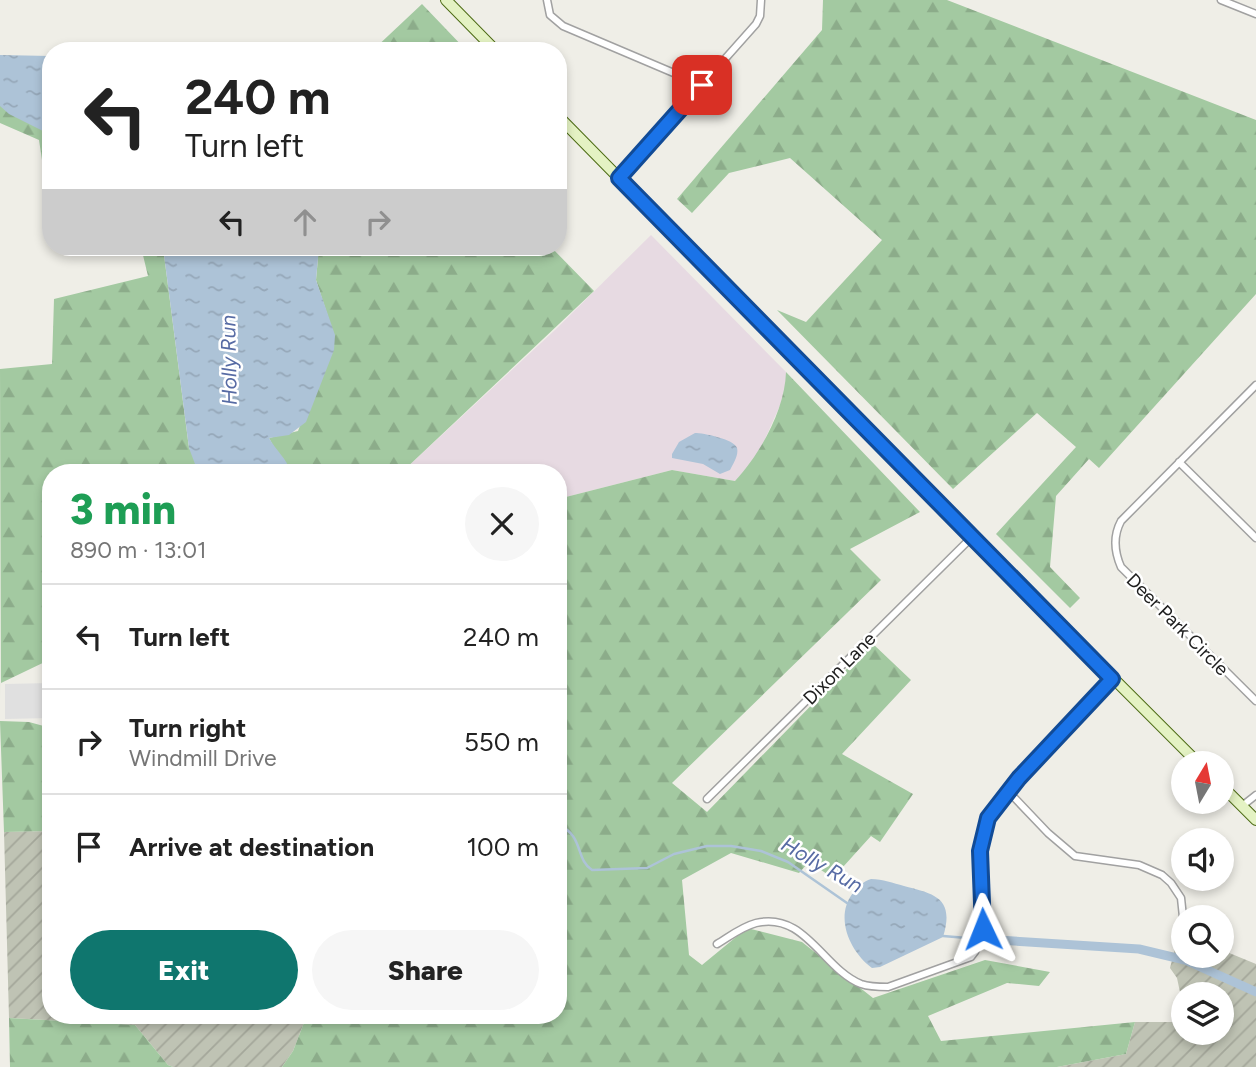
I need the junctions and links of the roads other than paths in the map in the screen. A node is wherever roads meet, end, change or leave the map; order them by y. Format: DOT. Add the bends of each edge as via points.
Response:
graph roads {
  1 [pos="446,0"];
  2 [pos="547,0"];
  3 [pos="761,0"];
  4 [pos="1221,0"];
  5 [pos="1256,14"];
  6 [pos="487,42"];
  7 [pos="702,85"];
  8 [pos="567,125"];
  9 [pos="619,178"];
  10 [pos="1256,385"];
  11 [pos="1179,462"];
  12 [pos="972,537"];
  13 [pos="1256,538"];
  14 [pos="1112,679"];
  15 [pos="1256,701"];
  16 [pos="1186,751"];
  17 [pos="1008,791"];
  18 [pos="1256,795"];
  19 [pos="1234,798"];
  20 [pos="707,799"];
  21 [pos="1242,806"];
  22 [pos="1256,820"];
  23 [pos="1182,905"];
  24 [pos="717,944"];
  1 -- 6 [label="main road"];
  2 -- 7 [label="street" via="550,15 563,26"];
  3 -- 7 [label="street" via="756,23"];
  4 -- 5 [label="street"];
  7 -- 9 [label="street"];
  8 -- 9 [label="main road"];
  9 -- 12 [label="main road"];
  10 -- 11 [label="street, Deer Park Circle"];
  11 -- 13 [label="street"];
  11 -- 15 [label="street, Deer Park Circle" via="1121,521 1115,538 1117,558"];
  12 -- 14 [label="main road"];
  12 -- 20 [label="street, Dixon Lane"];
  14 -- 16 [label="main road"];
  14 -- 17 [label="street"];
  17 -- 23 [label="street" via="1075,856 1139,865 1162,875"];
  17 -- 24 [label="street" via="982,835 983,929 979,948 971,957 874,987 849,977 810,939 777,923 749,925"];
  18 -- 21 [label="street"];
  19 -- 21 [label="main road"];
  21 -- 22 [label="main road"];
}
